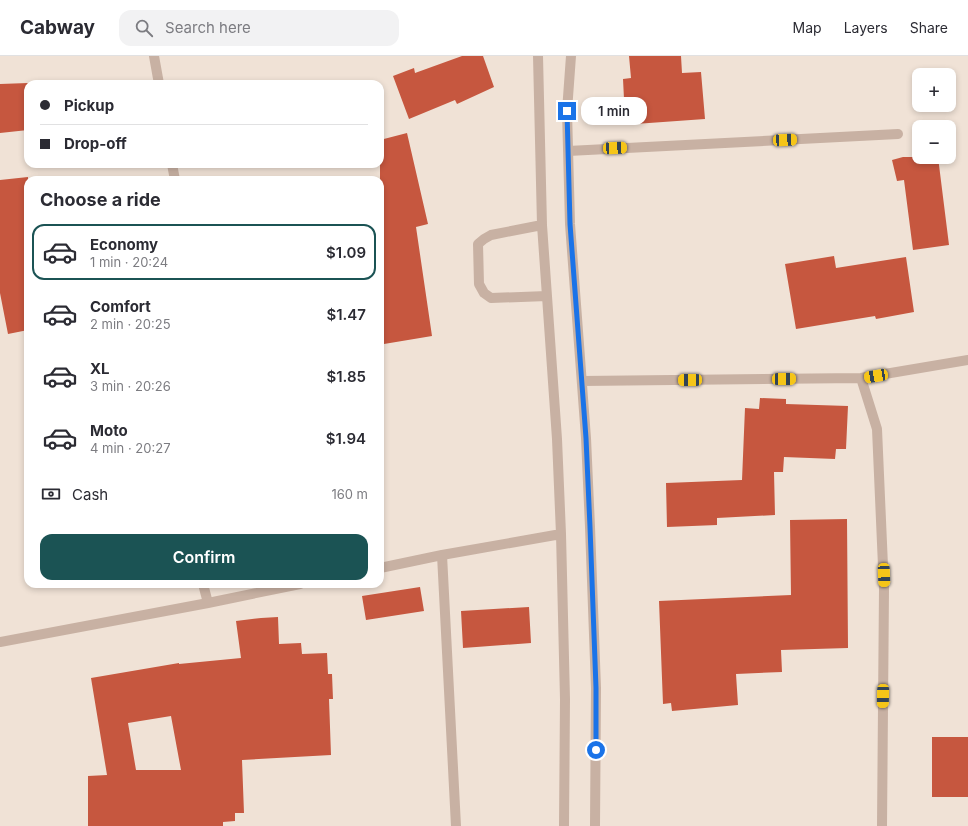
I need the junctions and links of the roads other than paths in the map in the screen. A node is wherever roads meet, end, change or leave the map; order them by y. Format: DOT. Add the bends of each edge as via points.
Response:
graph roads {
  1 [pos="154,56"];
  2 [pos="538,56"];
  3 [pos="571,56"];
  4 [pos="158,80"];
  5 [pos="898,134"];
  6 [pos="568,151"];
  7 [pos="542,226"];
  8 [pos="547,296"];
  9 [pos="968,360"];
  10 [pos="861,378"];
  11 [pos="582,382"];
  12 [pos="561,534"];
  13 [pos="442,555"];
  14 [pos="384,567"];
  15 [pos="205,588"];
  16 [pos="281,588"];
  17 [pos="208,603"];
  18 [pos="0,642"];
  19 [pos="456,826"];
  20 [pos="564,826"];
  21 [pos="595,826"];
  22 [pos="882,826"];
  1 -- 4 [label="street"];
  2 -- 7 [label="street"];
  3 -- 6 [label="street" via="567,111"];
  5 -- 6 [label="street"];
  6 -- 11 [label="street" via="570,224"];
  7 -- 8 [label="street"];
  7 -- 8 [label="street" via="491,235 478,244 479,284 484,293 491,298"];
  8 -- 12 [label="street"];
  9 -- 10 [label="street"];
  10 -- 11 [label="street"];
  10 -- 22 [label="street" via="877,429 878,444 884,589"];
  11 -- 21 [label="street" via="596,688"];
  12 -- 13 [label="street"];
  12 -- 20 [label="street" via="565,698"];
  13 -- 14 [label="street"];
  13 -- 19 [label="street"];
  15 -- 17 [label="street"];
  16 -- 17 [label="street"];
  17 -- 18 [label="street"];
}
